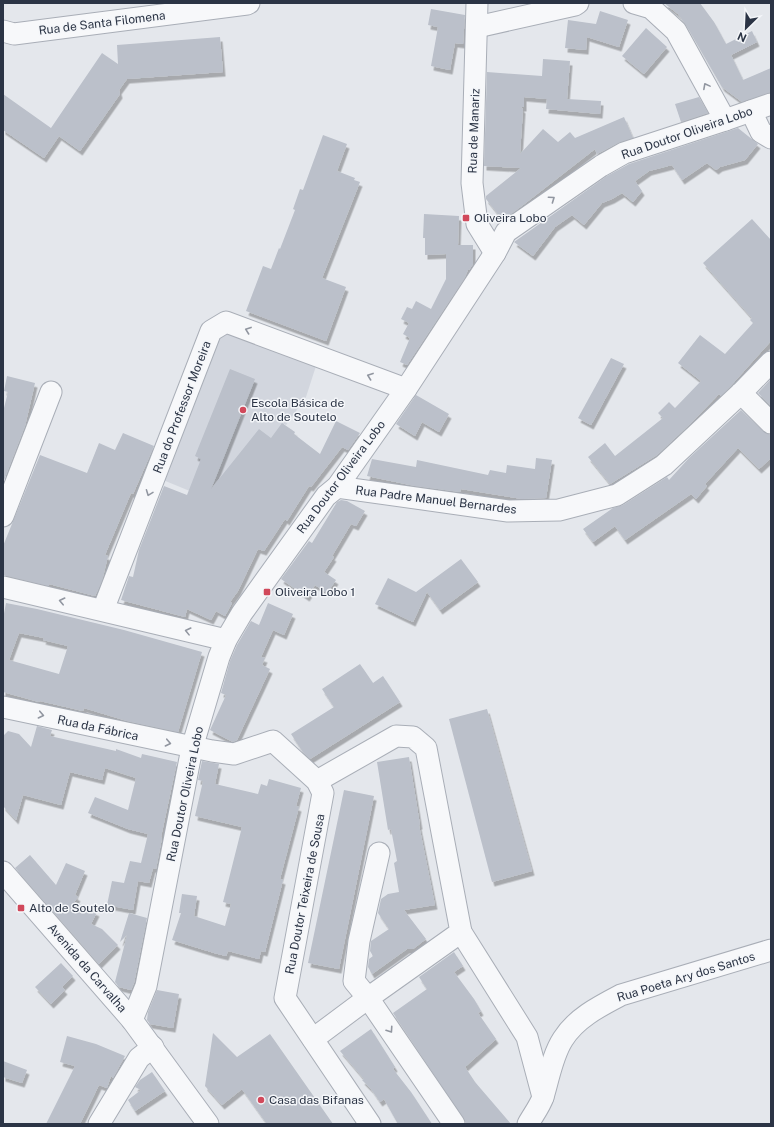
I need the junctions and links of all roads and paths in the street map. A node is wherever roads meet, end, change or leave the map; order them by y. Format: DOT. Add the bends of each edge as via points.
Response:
graph roads {
  1 [pos="249,3"];
  2 [pos="477,3"];
  3 [pos="578,3"];
  4 [pos="634,3"];
  5 [pos="477,27"];
  6 [pos="3,31"];
  7 [pos="771,104"];
  8 [pos="751,112"];
  9 [pos="725,120"];
  10 [pos="771,138"];
  11 [pos="495,253"];
  12 [pos="771,362"];
  13 [pos="406,389"];
  14 [pos="52,392"];
  15 [pos="741,393"];
  16 [pos="771,423"];
  17 [pos="337,487"];
  18 [pos="3,516"];
  19 [pos="3,587"];
  20 [pos="103,610"];
  21 [pos="226,640"];
  22 [pos="3,707"];
  23 [pos="192,748"];
  24 [pos="317,781"];
  25 [pos="379,853"];
  26 [pos="3,872"];
  27 [pos="461,932"];
  28 [pos="771,950"];
  29 [pos="368,998"];
  30 [pos="132,1020"];
  31 [pos="313,1039"];
  32 [pos="153,1047"];
  33 [pos="543,1098"];
  34 [pos="99,1124"];
  35 [pos="208,1124"];
  36 [pos="370,1124"];
  37 [pos="454,1124"];
  38 [pos="528,1124"];
  39 [pos="544,1124"];
  1 -- 6 [label="street, Rua de Santa Filomena" via="14,34"];
  2 -- 5 [label="street, Rua de Manariz"];
  3 -- 5 [label="street"];
  9 -- 4 [label="street, one-way" via="676,31 651,8"];
  5 -- 11 [label="street, Rua de Manariz" via="472,183 477,224"];
  7 -- 8 [label="street, Rua Doutor Oliveira Lobo"];
  8 -- 9 [label="street, Rua Doutor Oliveira Lobo"];
  8 -- 10 [label="street" via="761,132"];
  11 -- 9 [label="street, Rua Doutor Oliveira Lobo, one-way" via="506,232 601,166 624,153"];
  11 -- 13 [label="street, Rua Doutor Oliveira Lobo"];
  12 -- 15 [label="street, Rua Padre Manuel Bernardes"];
  13 -- 17 [label="street, Rua Doutor Oliveira Lobo"];
  13 -- 20 [label="street, Rua do Professor Moreira, one-way" via="226,322 211,331"];
  14 -- 18 [label="street"];
  15 -- 16 [label="street"];
  15 -- 17 [label="street, Rua Padre Manuel Bernardes" via="664,465 617,495 560,510 508,511"];
  17 -- 21 [label="street, Rua Doutor Oliveira Lobo" via="326,496 242,613"];
  20 -- 19 [label="street, one-way"];
  21 -- 20 [label="street, one-way"];
  21 -- 23 [label="street, Rua Doutor Oliveira Lobo"];
  22 -- 23 [label="street, Rua da Fábrica, one-way"];
  23 -- 24 [label="street, Rua Doutor Teixeira de Sousa" via="234,754 273,741"];
  23 -- 30 [label="street, Rua Doutor Oliveira Lobo" via="146,986"];
  24 -- 27 [label="street" via="396,736 413,738 426,748"];
  24 -- 31 [label="street, Rua Doutor Teixeira de Sousa" via="324,793 285,998"];
  25 -- 29 [label="street" via="359,941 354,981"];
  26 -- 30 [label="street, Avenida da Carvalha"];
  27 -- 29 [label="street"];
  27 -- 33 [label="street" via="527,1037"];
  28 -- 33 [label="street, Rua Poeta Ary dos Santos" via="621,995 604,1004 581,1019 562,1040"];
  29 -- 31 [label="street"];
  29 -- 37 [label="street, one-way"];
  30 -- 32 [label="street, Avenida da Carvalha"];
  31 -- 36 [label="street, Rua Doutor Teixeira de Sousa"];
  32 -- 34 [label="street" via="139,1058"];
  32 -- 35 [label="street, Avenida da Carvalha"];
  33 -- 38 [label="street, Rua Poeta Ary dos Santos"];
  33 -- 39 [label="street"];
}
